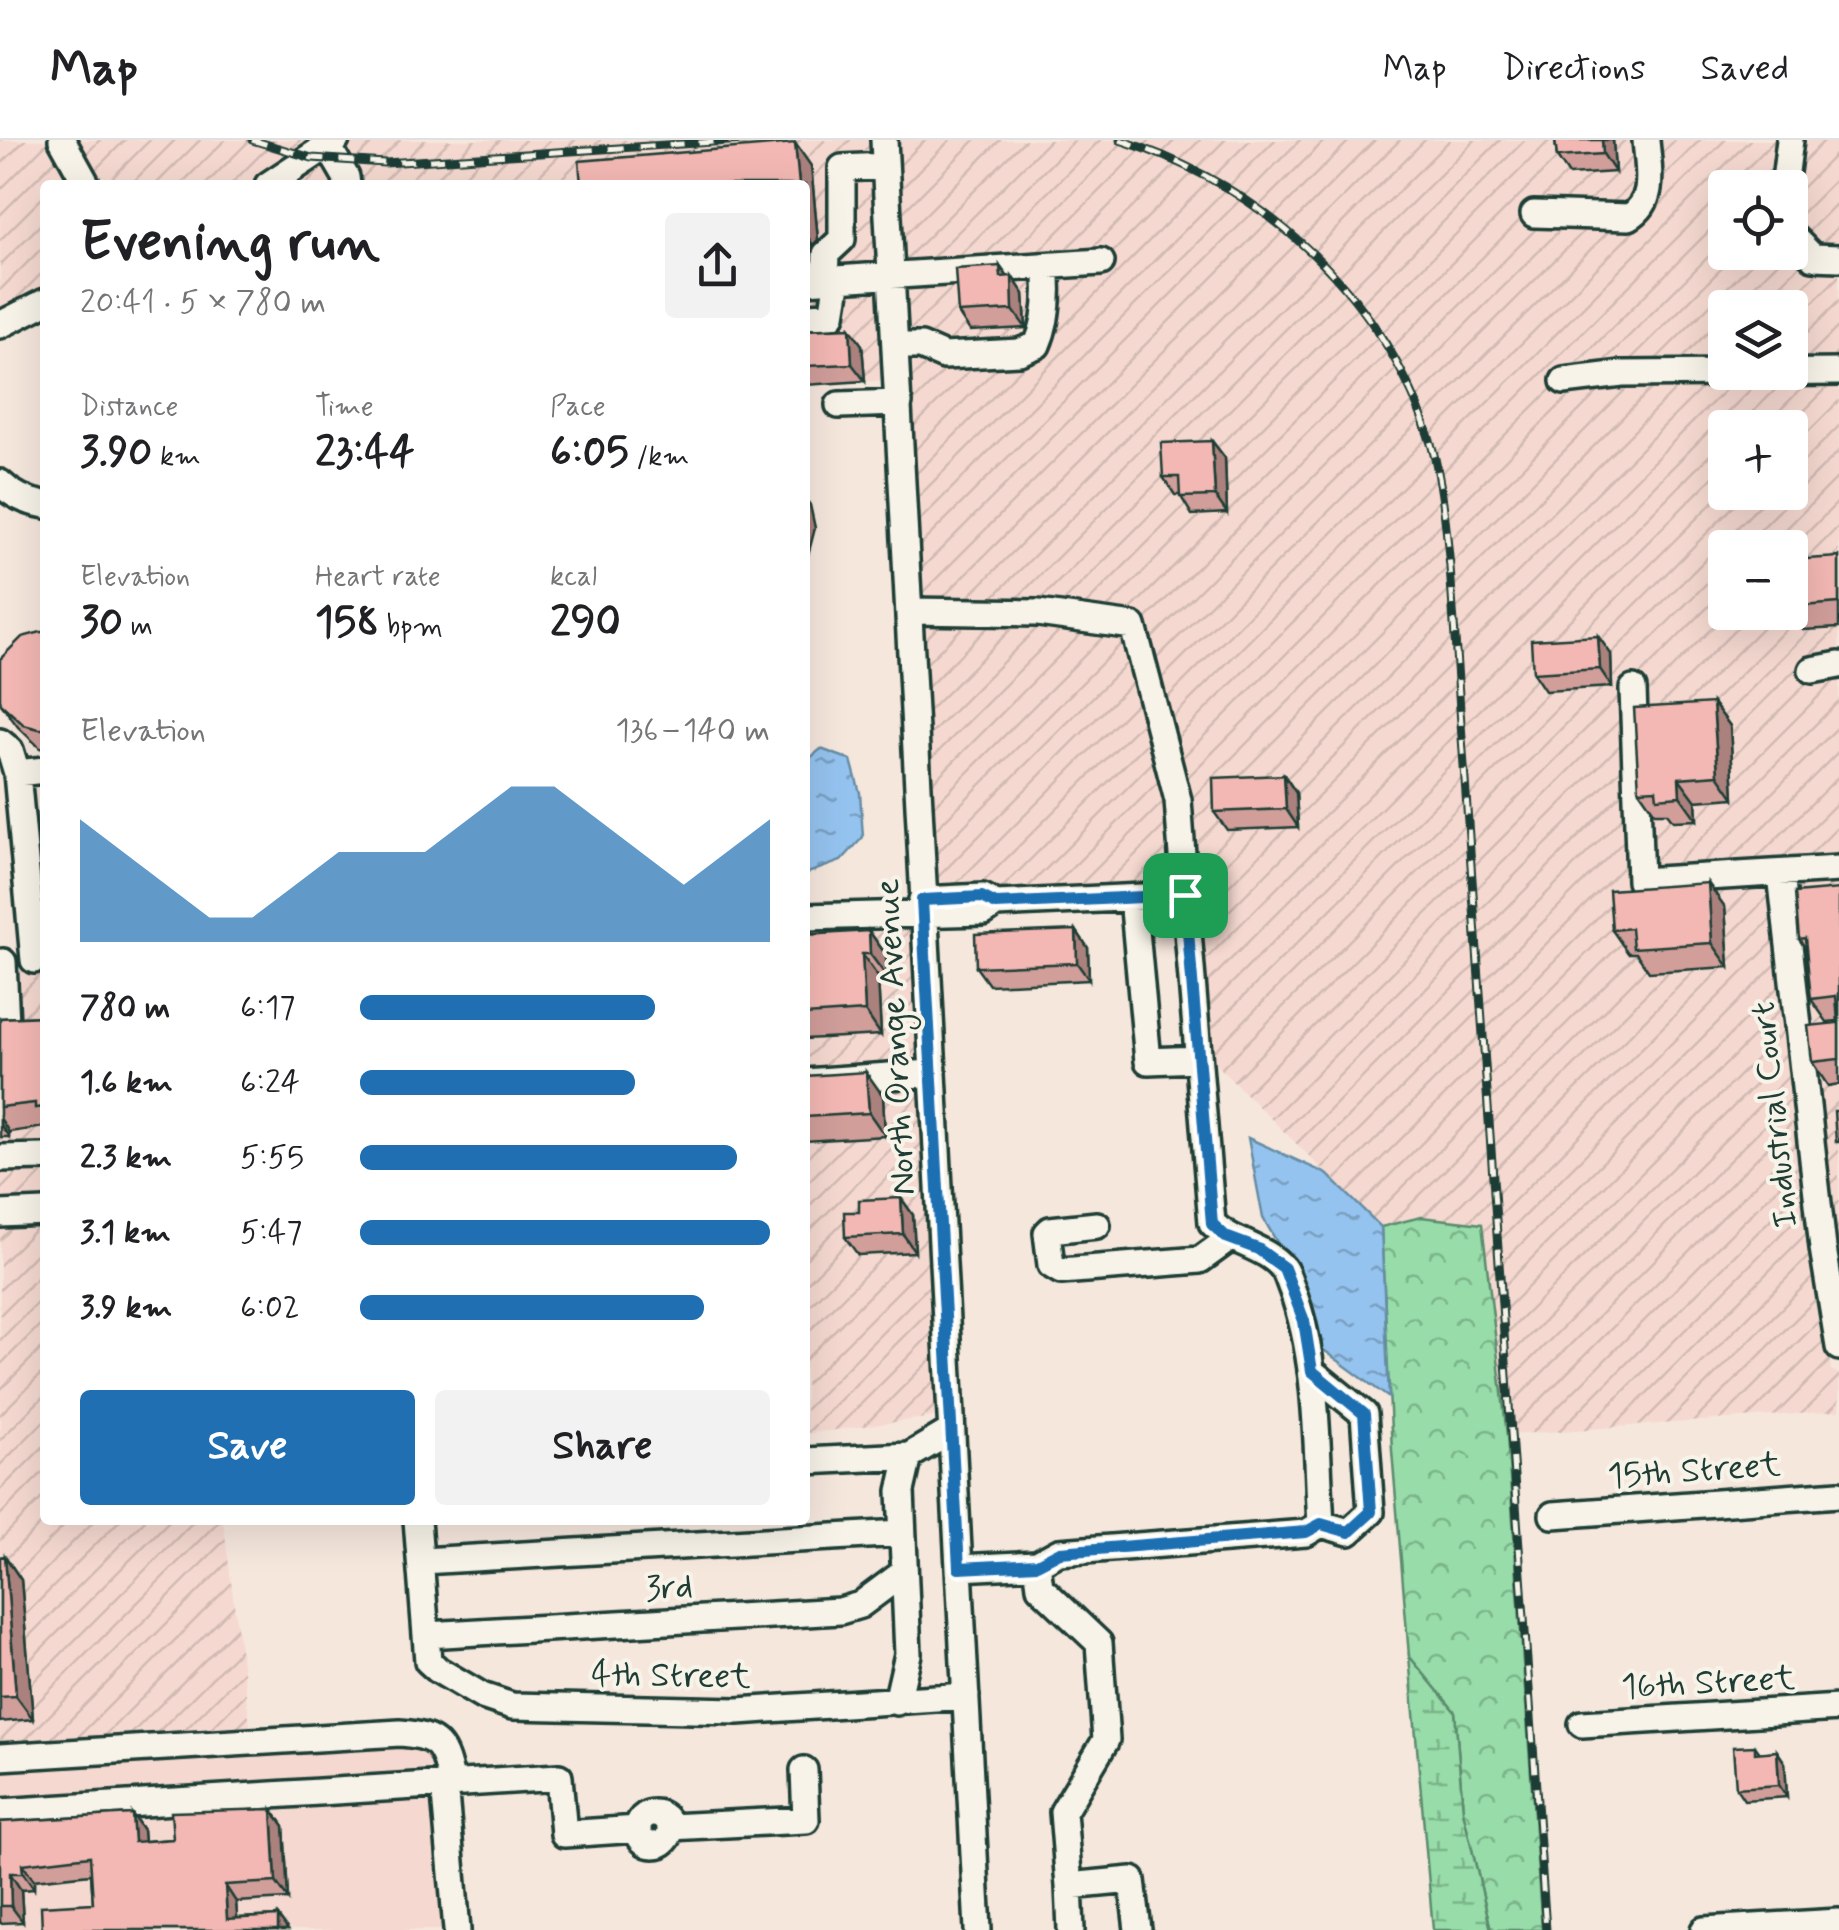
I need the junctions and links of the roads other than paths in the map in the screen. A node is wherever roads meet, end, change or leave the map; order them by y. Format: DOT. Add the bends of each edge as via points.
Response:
graph roads {
  1 [pos="62,140"];
  2 [pos="1646,140"];
  3 [pos="1790,140"];
  4 [pos="332,143"];
  5 [pos="885,153"];
  6 [pos="1786,170"];
  7 [pos="83,180"];
  8 [pos="276,180"];
  9 [pos="346,180"];
  10 [pos="1534,214"];
  11 [pos="1808,252"];
  12 [pos="1839,258"];
  13 [pos="1101,262"];
  14 [pos="1046,266"];
  15 [pos="892,274"];
  16 [pos="823,280"];
  17 [pos="40,305"];
  18 [pos="810,316"];
  19 [pos="0,325"];
  20 [pos="896,346"];
  21 [pos="1839,372"];
  22 [pos="1564,382"];
  23 [pos="898,403"];
  24 [pos="839,405"];
  25 [pos="0,483"];
  26 [pos="40,504"];
  27 [pos="910,610"];
  28 [pos="1839,665"];
  29 [pos="1812,670"];
  30 [pos="1633,690"];
  31 [pos="0,742"];
  32 [pos="40,771"];
  33 [pos="17,773"];
  34 [pos="1839,869"];
  35 [pos="1781,874"];
  36 [pos="1185,895"];
  37 [pos="1134,898"];
  38 [pos="922,907"];
  39 [pos="810,917"];
  40 [pos="40,959"];
  41 [pos="1,962"];
  42 [pos="11,1024"];
  43 [pos="1198,1059"];
  44 [pos="931,1073"];
  45 [pos="810,1082"];
  46 [pos="40,1157"];
  47 [pos="0,1158"];
  48 [pos="40,1212"];
  49 [pos="0,1214"];
  50 [pos="1097,1226"];
  51 [pos="1229,1238"];
  52 [pos="1839,1347"];
  53 [pos="1312,1371"];
  54 [pos="951,1431"];
  55 [pos="910,1456"];
  56 [pos="810,1461"];
  57 [pos="1839,1494"];
  58 [pos="1553,1515"];
  59 [pos="1321,1524"];
  60 [pos="418,1525"];
  61 [pos="902,1533"];
  62 [pos="422,1561"];
  63 [pos="1037,1564"];
  64 [pos="959,1568"];
  65 [pos="903,1573"];
  66 [pos="427,1635"];
  67 [pos="966,1696"];
  68 [pos="897,1702"];
  69 [pos="1839,1708"];
  70 [pos="1582,1724"];
  71 [pos="0,1757"];
  72 [pos="804,1770"];
  73 [pos="448,1783"];
  74 [pos="0,1812"];
  75 [pos="1068,1886"];
  76 [pos="1839,1922"];
  77 [pos="458,1930"];
  78 [pos="978,1930"];
  79 [pos="1071,1930"];
  80 [pos="1138,1930"];
  81 [pos="1704,1930"];
  1 -- 7 [label="street"];
  2 -- 10 [label="street" via="1648,191 1640,211 1629,217"];
  3 -- 6 [label="street"];
  4 -- 8 [label="street"];
  4 -- 9 [label="street"];
  5 -- 15 [label="street, North Orange Avenue"];
  5 -- 16 [label="street" via="842,168 842,240 826,254"];
  11 -- 12 [label="street"];
  13 -- 14 [label="street"];
  14 -- 15 [label="street"];
  14 -- 20 [label="street" via="1045,327 1036,345 944,356"];
  15 -- 16 [label="street"];
  15 -- 20 [label="street, North Orange Avenue"];
  16 -- 18 [label="street" via="832,315"];
  17 -- 19 [label="street"];
  20 -- 23 [label="street, North Orange Avenue"];
  21 -- 22 [label="street" via="1622,374"];
  23 -- 24 [label="street"];
  23 -- 27 [label="street, North Orange Avenue"];
  25 -- 26 [label="street"];
  27 -- 36 [label="street" via="1038,613 1134,626 1178,800"];
  27 -- 38 [label="street, North Orange Avenue"];
  28 -- 29 [label="street"];
  30 -- 35 [label="street" via="1640,882"];
  31 -- 33 [label="street"];
  32 -- 33 [label="street"];
  33 -- 40 [label="street"];
  34 -- 35 [label="street"];
  35 -- 52 [label="street, Industrial Court"];
  36 -- 37 [label="street"];
  36 -- 43 [label="street"];
  37 -- 38 [label="street" via="996,904 984,912"];
  37 -- 43 [label="street" via="1148,1061"];
  38 -- 39 [label="street"];
  38 -- 44 [label="street, North Orange Avenue"];
  40 -- 41 [label="street"];
  41 -- 42 [label="street"];
  43 -- 51 [label="street" via="1212,1224"];
  44 -- 45 [label="street"];
  44 -- 54 [label="street, North Orange Avenue"];
  46 -- 47 [label="street"];
  48 -- 49 [label="street"];
  50 -- 51 [label="street" via="1050,1230 1051,1265 1061,1271 1200,1260"];
  51 -- 53 [label="street" via="1284,1268 1304,1321"];
  53 -- 59 [label="street"];
  53 -- 59 [label="street" via="1364,1414 1371,1512 1349,1532"];
  54 -- 55 [label="street"];
  54 -- 64 [label="street, North Orange Avenue"];
  55 -- 56 [label="street"];
  55 -- 61 [label="street"];
  57 -- 58 [label="street, 15th Street"];
  59 -- 63 [label="street" via="1243,1540 1060,1552"];
  60 -- 62 [label="street, 4th Street"];
  61 -- 62 [label="street"];
  61 -- 65 [label="street"];
  62 -- 66 [label="street, 4th Street"];
  63 -- 64 [label="street"];
  63 -- 75 [label="street" via="1040,1588 1098,1643 1106,1740 1063,1812"];
  64 -- 67 [label="street, North Orange Avenue"];
  65 -- 66 [label="street, 3rd" via="860,1605 840,1611"];
  65 -- 68 [label="street" via="908,1654"];
  66 -- 68 [label="street, 4th Street" via="428,1661 438,1670 512,1706 738,1711"];
  67 -- 68 [label="street, 4th Street"];
  67 -- 78 [label="street, North Orange Avenue"];
  69 -- 70 [label="street, 16th Street"];
  71 -- 73 [label="street" via="421,1734 445,1752"];
  72 -- 73 [label="street" via="806,1820 670,1827 657,1845 642,1841 638,1830 564,1834 558,1777"];
  73 -- 74 [label="street"];
  73 -- 77 [label="street"];
  75 -- 79 [label="street"];
  75 -- 80 [label="street" via="1132,1880"];
  76 -- 81 [label="street"];
}
